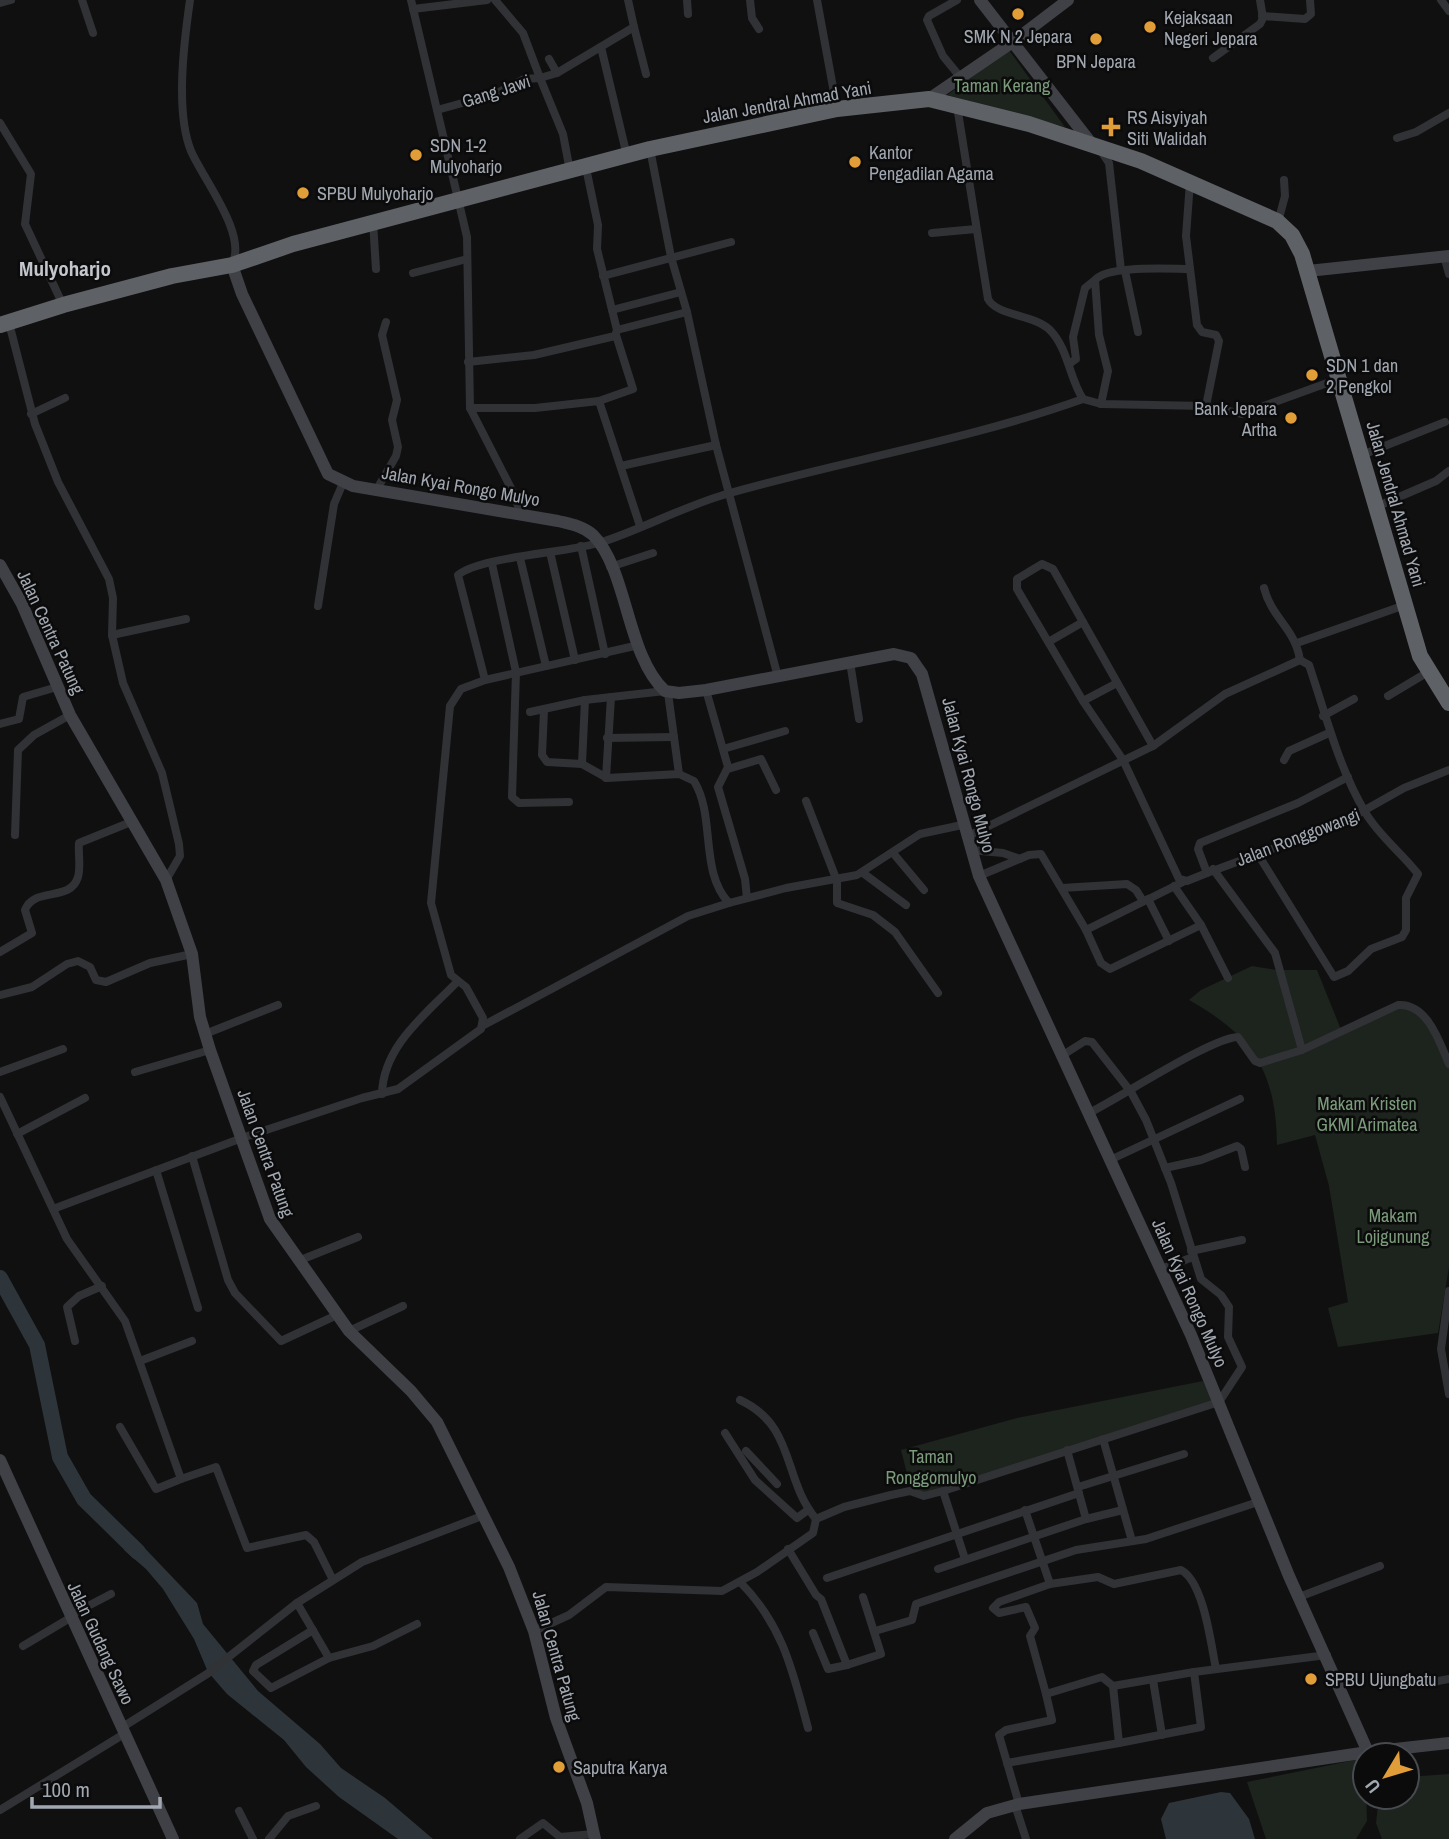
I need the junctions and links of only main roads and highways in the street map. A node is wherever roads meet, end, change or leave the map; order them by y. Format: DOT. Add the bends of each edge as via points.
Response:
graph roads {
  1 [pos="4,324"];
  2 [pos="1444,684"];
  3 [pos="1449,703"];
  1 -- 2 [label="highway, Jalan Jendral Ahmad Yani" via="650,149 837,108 929,99 1091,143 1278,222 1292,235 1341,378 1405,605 1428,671"];
  2 -- 3 [label="highway, Jalan Jendral Ahmad Yani"];
}
